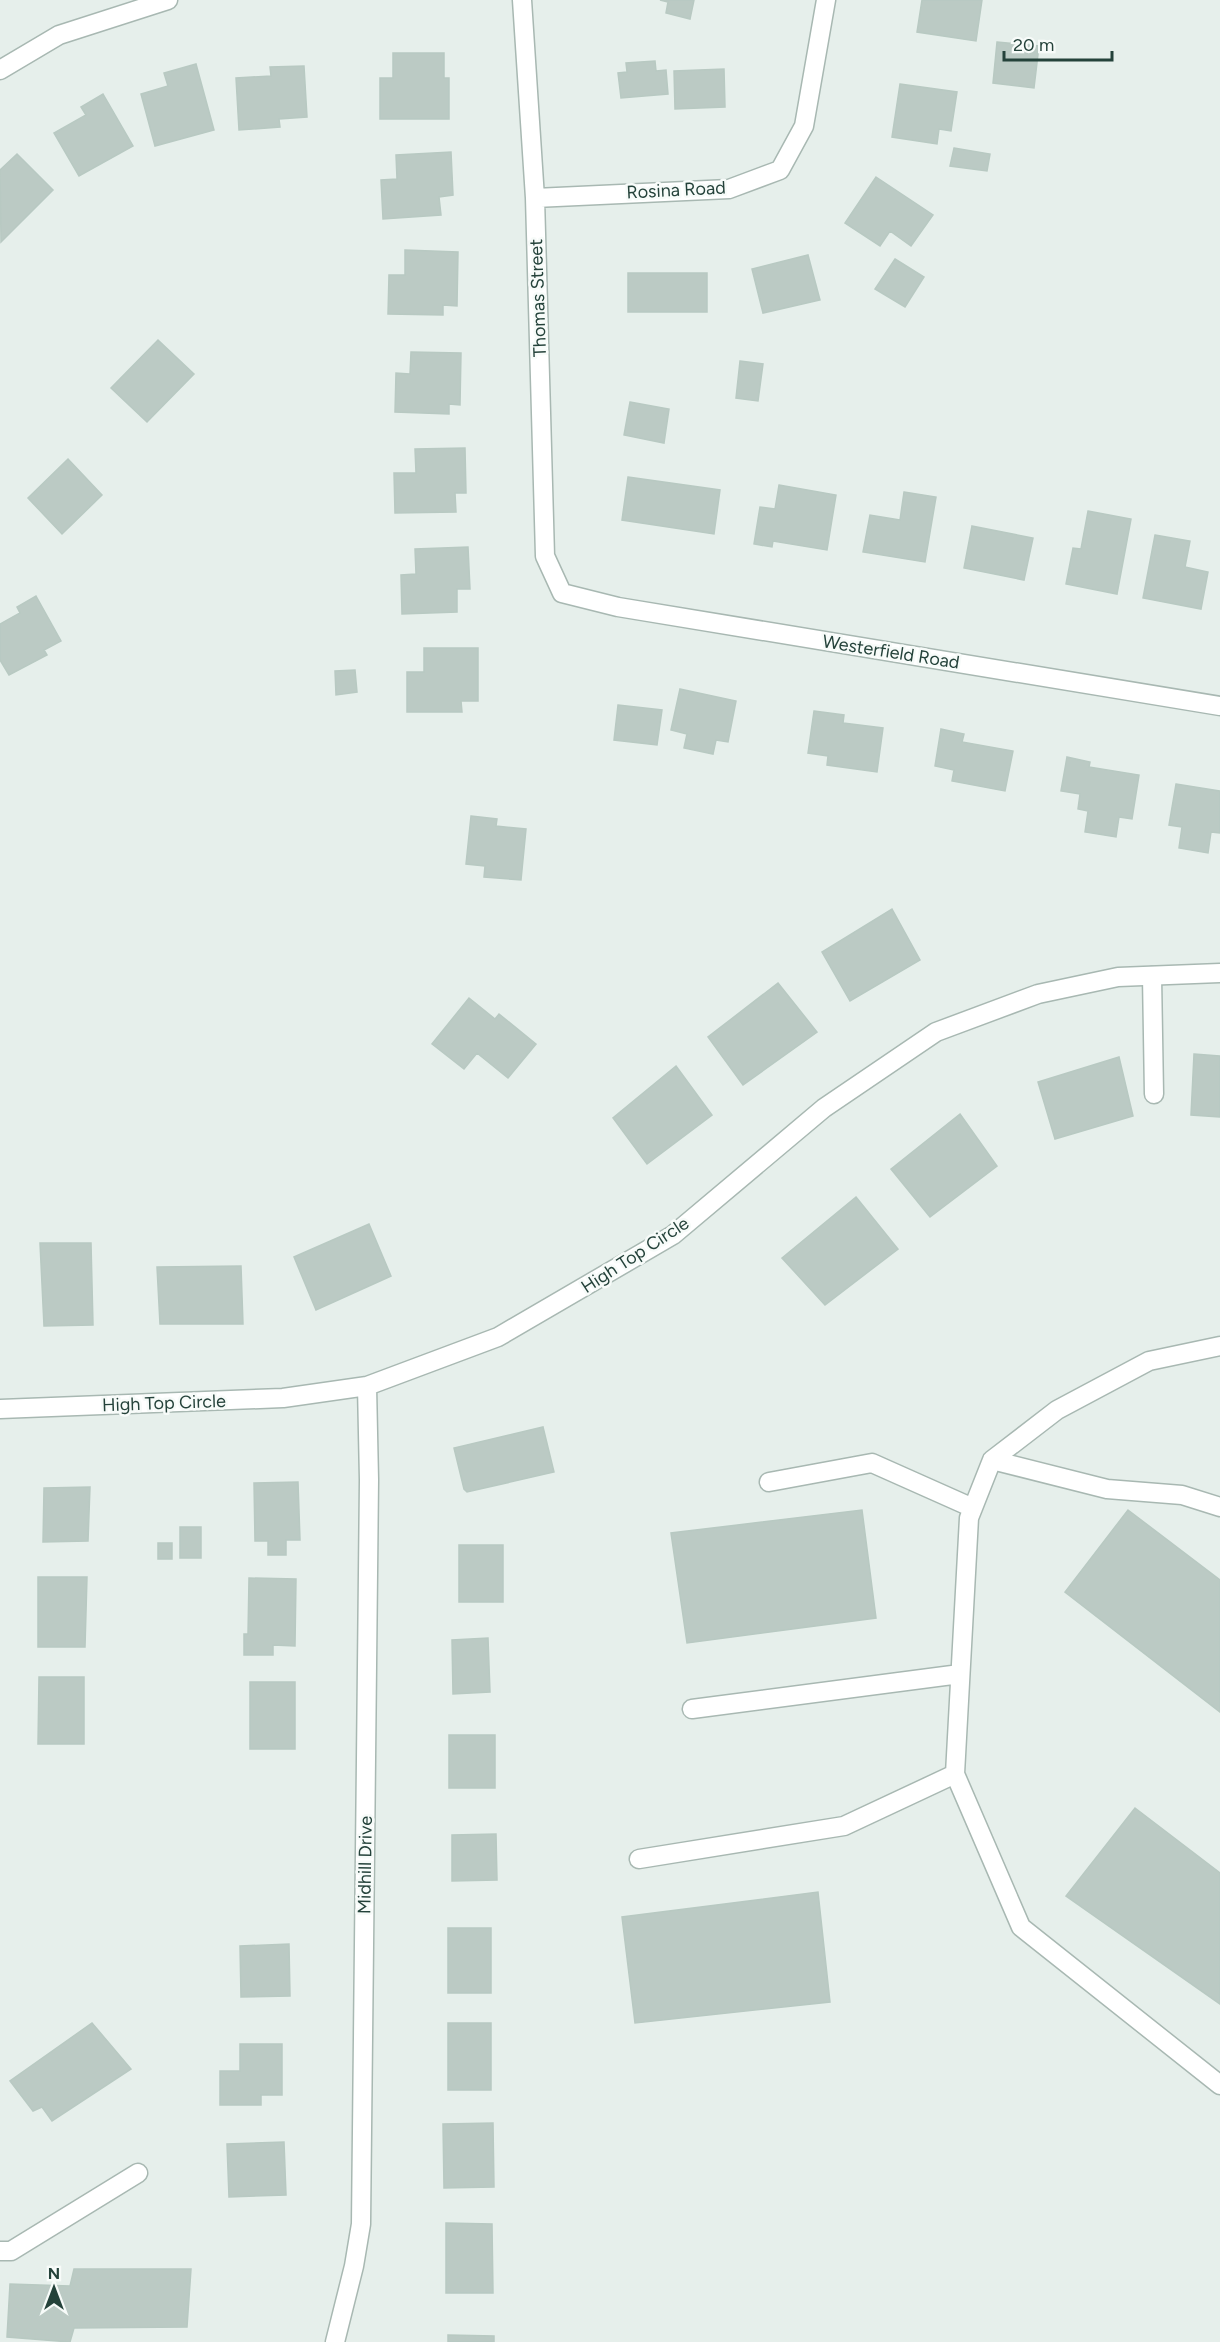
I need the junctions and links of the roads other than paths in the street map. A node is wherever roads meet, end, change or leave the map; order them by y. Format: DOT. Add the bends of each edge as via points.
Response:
graph roads {
  1 [pos="168,0"];
  2 [pos="522,0"];
  3 [pos="826,0"];
  4 [pos="0,70"];
  5 [pos="535,198"];
  6 [pos="562,593"];
  7 [pos="1220,706"];
  8 [pos="1220,973"];
  9 [pos="1152,976"];
  10 [pos="1154,1094"];
  11 [pos="1220,1346"];
  12 [pos="367,1386"];
  13 [pos="0,1409"];
  14 [pos="992,1460"];
  15 [pos="769,1482"];
  16 [pos="1220,1507"];
  17 [pos="973,1508"];
  18 [pos="960,1674"];
  19 [pos="692,1709"];
  20 [pos="954,1774"];
  21 [pos="639,1859"];
  22 [pos="1220,2085"];
  23 [pos="138,2173"];
  24 [pos="0,2251"];
  25 [pos="335,2342"];
  1 -- 4 [label="street" via="59,35"];
  2 -- 5 [label="street, Thomas Street"];
  3 -- 5 [label="street, Rosina Road" via="804,126 780,170 729,189"];
  5 -- 6 [label="street, Thomas Street" via="545,556"];
  6 -- 7 [label="street, Westerfield Road" via="618,607"];
  8 -- 9 [label="street, High Top Circle"];
  9 -- 10 [label="street"];
  9 -- 12 [label="street, High Top Circle" via="1118,977 1038,994 936,1032 824,1108 673,1235 498,1337"];
  11 -- 14 [label="street" via="1149,1361 1057,1410"];
  12 -- 13 [label="street, High Top Circle" via="283,1398"];
  12 -- 25 [label="street, Midhill Drive" via="361,2224"];
  14 -- 16 [label="street" via="1107,1489 1182,1495"];
  14 -- 17 [label="street"];
  15 -- 17 [label="street" via="872,1462"];
  17 -- 18 [label="street" via="969,1518"];
  18 -- 19 [label="street"];
  18 -- 20 [label="street"];
  20 -- 21 [label="street" via="844,1826"];
  20 -- 22 [label="street" via="1021,1927"];
  23 -- 24 [label="street" via="11,2251"];
}
